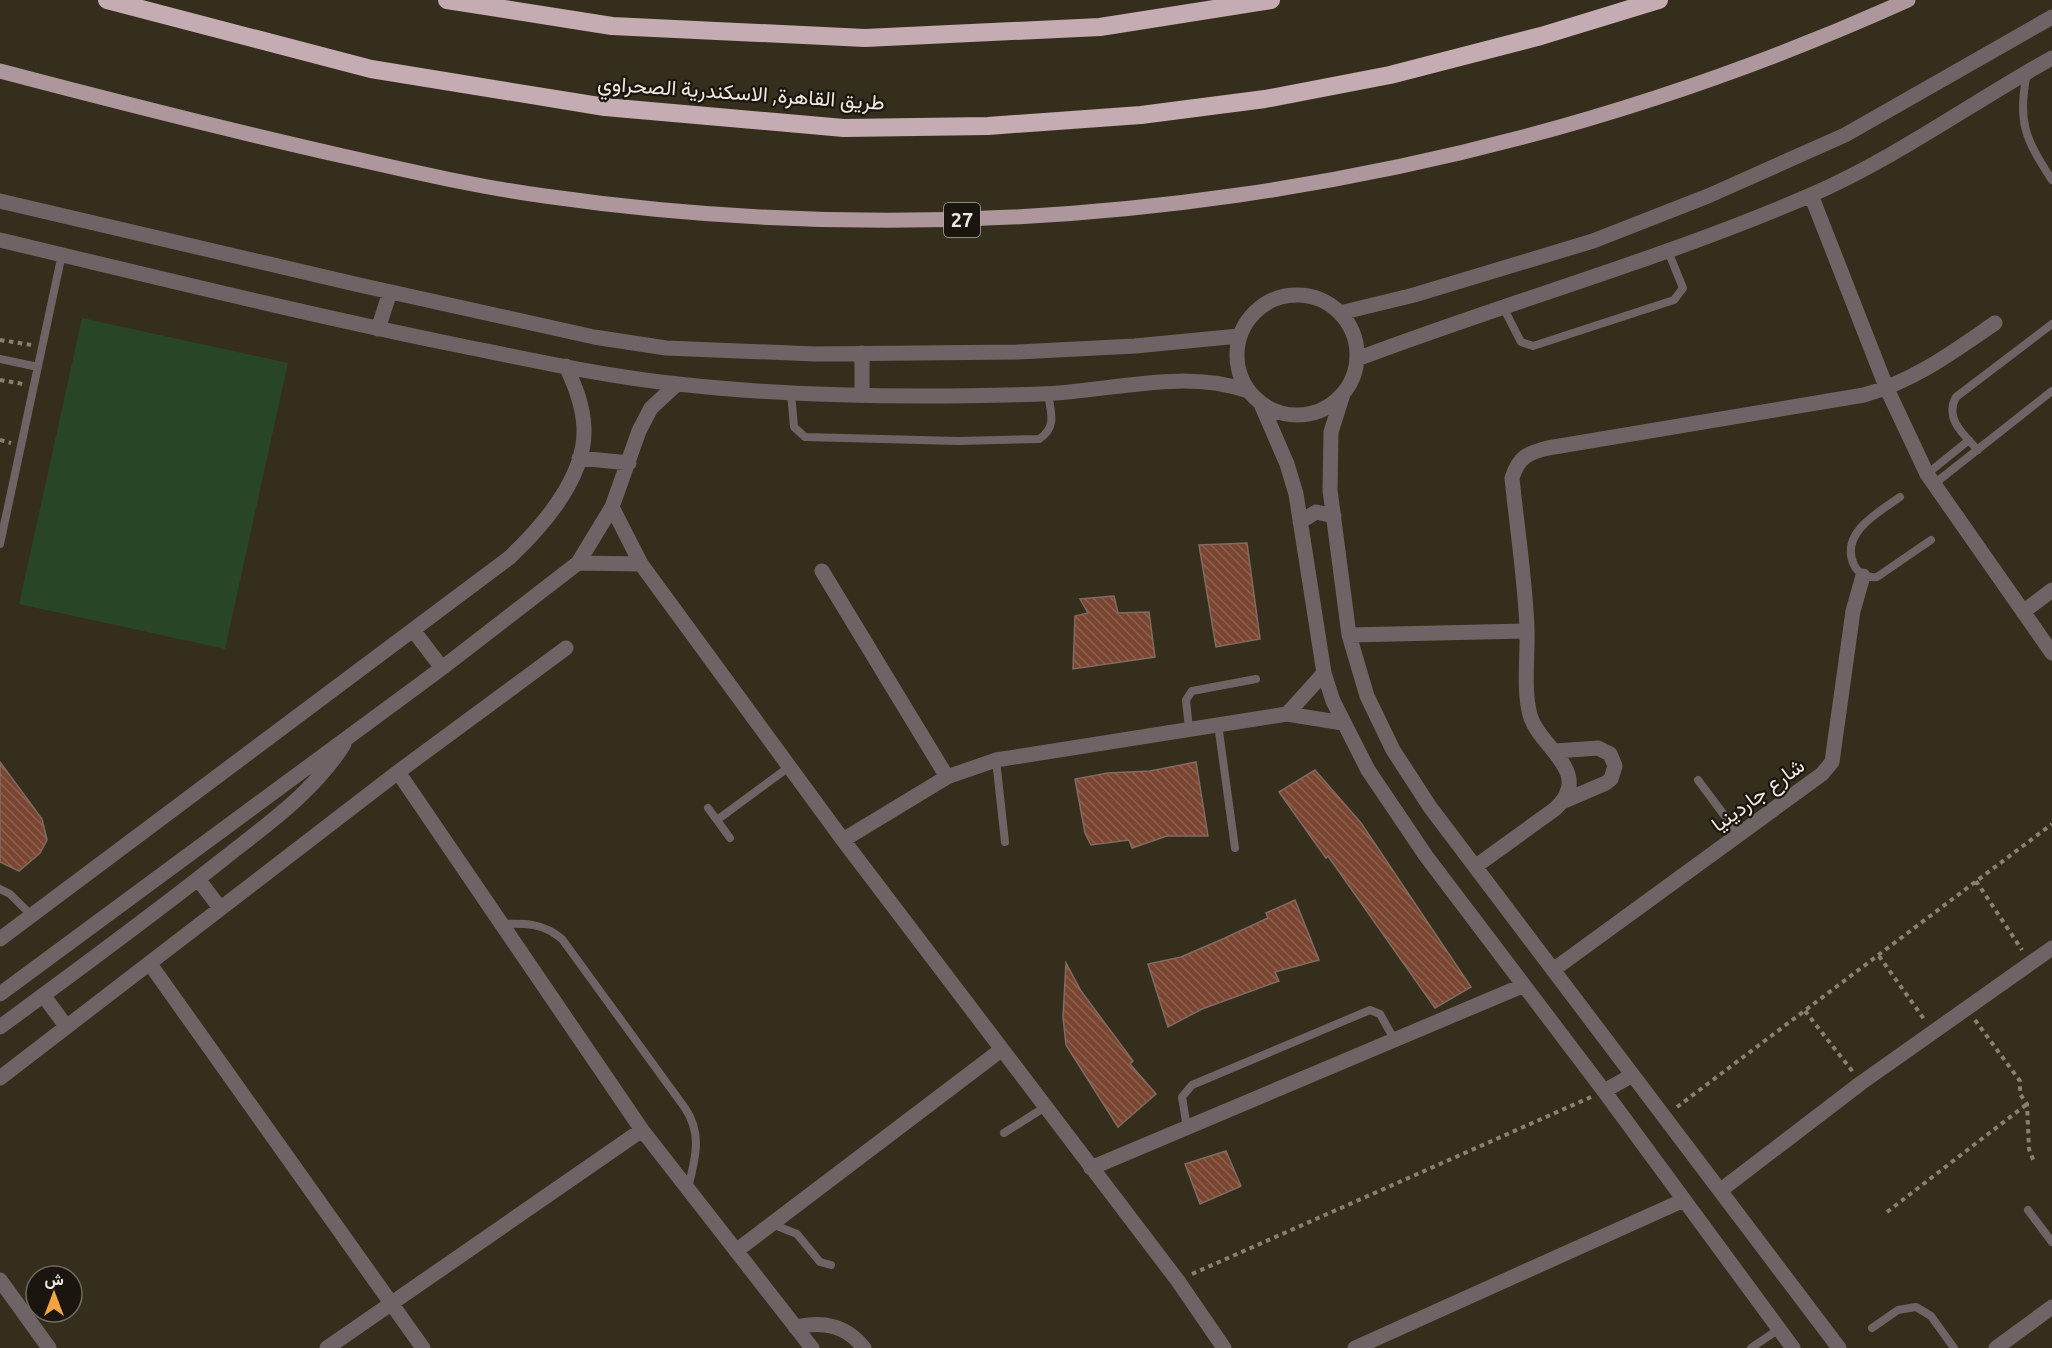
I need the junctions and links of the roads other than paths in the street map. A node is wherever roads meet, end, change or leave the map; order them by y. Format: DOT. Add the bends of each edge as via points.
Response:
graph roads {
  1 [pos="106,0"];
  2 [pos="447,0"];
  3 [pos="1270,0"];
  4 [pos="1659,0"];
  5 [pos="1908,0"];
  6 [pos="2052,17"];
  7 [pos="2049,62"];
  8 [pos="0,71"];
  9 [pos="2027,72"];
  10 [pos="2052,180"];
  11 [pos="1811,195"];
  12 [pos="0,201"];
  13 [pos="0,240"];
  14 [pos="1668,251"];
  15 [pos="62,254"];
  16 [pos="390,292"];
  17 [pos="1503,307"];
  18 [pos="1340,313"];
  19 [pos="1995,323"];
  20 [pos="2052,324"];
  21 [pos="378,329"];
  22 [pos="1239,336"];
  23 [pos="862,353"];
  24 [pos="0,359"];
  25 [pos="1357,359"];
  26 [pos="566,366"];
  27 [pos="38,367"];
  28 [pos="677,384"];
  29 [pos="1887,388"];
  30 [pos="790,391"];
  31 [pos="1248,391"];
  32 [pos="2052,392"];
  33 [pos="862,394"];
  34 [pos="1048,394"];
  35 [pos="1343,394"];
  36 [pos="1261,404"];
  37 [pos="1969,440"];
  38 [pos="1978,450"];
  39 [pos="579,458"];
  40 [pos="629,464"];
  41 [pos="1931,479"];
  42 [pos="1900,497"];
  43 [pos="612,507"];
  44 [pos="1334,516"];
  45 [pos="1300,522"];
  46 [pos="1931,540"];
  47 [pos="0,544"];
  48 [pos="578,562"];
  49 [pos="641,564"];
  50 [pos="822,571"];
  51 [pos="1863,576"];
  52 [pos="2052,590"];
  53 [pos="2023,612"];
  54 [pos="413,630"];
  55 [pos="1527,631"];
  56 [pos="1349,635"];
  57 [pos="566,648"];
  58 [pos="2052,653"];
  59 [pos="442,668"];
  60 [pos="1324,673"];
  61 [pos="1257,679"];
  62 [pos="1287,714"];
  63 [pos="1343,723"];
  64 [pos="1218,724"];
  65 [pos="1189,729"];
  66 [pos="348,736"];
  67 [pos="1556,751"];
  68 [pos="996,760"];
  69 [pos="789,767"];
  70 [pos="398,772"];
  71 [pos="947,777"];
  72 [pos="1698,780"];
  73 [pos="1564,801"];
  74 [pos="708,808"];
  75 [pos="717,820"];
  76 [pos="1739,835"];
  77 [pos="730,837"];
  78 [pos="843,840"];
  79 [pos="1005,842"];
  80 [pos="1235,849"];
  81 [pos="1476,866"];
  82 [pos="198,879"];
  83 [pos="0,889"];
  84 [pos="220,908"];
  85 [pos="32,916"];
  86 [pos="501,924"];
  87 [pos="0,939"];
  88 [pos="2052,948"];
  89 [pos="150,964"];
  90 [pos="1553,970"];
  91 [pos="1522,986"];
  92 [pos="0,994"];
  93 [pos="43,995"];
  94 [pos="66,1026"];
  95 [pos="0,1027"];
  96 [pos="1394,1040"];
  97 [pos="1001,1050"];
  98 [pos="1631,1076"];
  99 [pos="0,1078"];
  100 [pos="1604,1090"];
  101 [pos="1045,1107"];
  102 [pos="1187,1128"];
  103 [pos="642,1130"];
  104 [pos="1004,1134"];
  105 [pos="1091,1168"];
  106 [pos="688,1189"];
  107 [pos="1721,1190"];
  108 [pos="1684,1200"];
  109 [pos="2028,1210"];
  110 [pos="772,1224"];
  111 [pos="2052,1242"];
  112 [pos="736,1251"];
  113 [pos="831,1264"];
  114 [pos="0,1280"];
  115 [pos="392,1303"];
  116 [pos="2052,1307"];
  117 [pos="795,1327"];
  118 [pos="1872,1328"];
  119 [pos="1779,1329"];
  120 [pos="49,1348"];
  121 [pos="327,1348"];
  122 [pos="423,1348"];
  123 [pos="812,1348"];
  124 [pos="864,1348"];
  125 [pos="1224,1348"];
  126 [pos="1355,1348"];
  127 [pos="1751,1348"];
  128 [pos="1793,1348"];
  129 [pos="1839,1348"];
  130 [pos="1954,1348"];
  131 [pos="1996,1348"];
  1 -- 4 [label="highway, طريق القاهرة, الاسكندرية الصحراوي" via="371,69 605,107 844,128 988,126 1141,115 1265,99 1390,75"];
  2 -- 3 [label="highway" via="612,26 866,38 1100,27"];
  5 -- 8 [label="main road, 27" via="1798,47 1646,101 1557,128 1411,164 1289,188 1177,204 940,221 782,219 624,206 466,184 212,127"];
  6 -- 18 [label="street" via="1845,135 1708,196 1593,241 1447,286"];
  7 -- 9 [label="street"];
  9 -- 10 [label="lane" via="2022,122 2030,147"];
  9 -- 11 [label="street" via="1892,153"];
  11 -- 14 [label="street"];
  11 -- 29 [label="street"];
  12 -- 16 [label="street"];
  13 -- 15 [label="street"];
  14 -- 17 [label="street"];
  14 -- 17 [label="lane" via="1683,288 1674,300 1533,346 1521,342"];
  15 -- 21 [label="street"];
  15 -- 27 [label="lane"];
  16 -- 21 [label="street"];
  16 -- 23 [label="street" via="666,348"];
  17 -- 25 [label="street"];
  18 -- 22 [label="street" via="1315,298 1294,295 1273,300 1255,311"];
  18 -- 25 [label="street" via="1356,342"];
  19 -- 29 [label="street" via="1932,367"];
  20 -- 37 [label="lane" via="1956,397 1952,415"];
  21 -- 26 [label="street"];
  22 -- 23 [label="street" via="1018,352"];
  22 -- 31 [label="street" via="1237,364"];
  23 -- 33 [label="street"];
  24 -- 27 [label="lane"];
  25 -- 35 [label="street" via="1353,378"];
  26 -- 28 [label="street"];
  26 -- 39 [label="street" via="581,402 584,430"];
  27 -- 47 [label="lane"];
  28 -- 30 [label="street"];
  28 -- 40 [label="street" via="651,408"];
  29 -- 41 [label="street"];
  29 -- 55 [label="street" via="1527,453 1517,462 1512,478"];
  30 -- 33 [label="street"];
  30 -- 34 [label="lane" via="794,427 805,437 896,440 1039,439 1046,435 1052,421"];
  31 -- 34 [label="street" via="1203,381"];
  31 -- 36 [label="street"];
  32 -- 38 [label="lane"];
  33 -- 34 [label="street" via="942,398"];
  35 -- 36 [label="street" via="1329,406 1304,414 1277,412"];
  35 -- 44 [label="street" via="1331,432 1330,490"];
  36 -- 45 [label="street" via="1287,464"];
  37 -- 38 [label="lane"];
  37 -- 41 [label="lane"];
  38 -- 41 [label="lane"];
  39 -- 40 [label="street"];
  39 -- 54 [label="street" via="562,498 538,532"];
  40 -- 43 [label="street"];
  41 -- 53 [label="street"];
  42 -- 51 [label="lane" via="1857,532 1853,564"];
  43 -- 48 [label="street"];
  43 -- 49 [label="street"];
  44 -- 45 [label="street" via="1316,512"];
  44 -- 56 [label="street"];
  45 -- 60 [label="street"];
  46 -- 51 [label="lane" via="1884,574"];
  48 -- 49 [label="street"];
  48 -- 59 [label="street"];
  49 -- 69 [label="street"];
  50 -- 71 [label="street"];
  51 -- 76 [label="street, شارع جاردينيا" via="1853,611 1832,762 1822,774"];
  52 -- 53 [label="street"];
  53 -- 58 [label="street"];
  54 -- 59 [label="street"];
  54 -- 85 [label="street"];
  55 -- 56 [label="street"];
  55 -- 67 [label="street" via="1531,717"];
  56 -- 81 [label="street" via="1367,696 1393,750 1430,807"];
  57 -- 70 [label="street"];
  59 -- 66 [label="street"];
  60 -- 62 [label="street"];
  60 -- 63 [label="street"];
  61 -- 65 [label="lane" via="1192,691 1186,700"];
  62 -- 63 [label="street"];
  62 -- 64 [label="street"];
  63 -- 91 [label="street" via="1368,770 1426,856"];
  64 -- 65 [label="street"];
  64 -- 80 [label="lane"];
  65 -- 68 [label="street"];
  66 -- 82 [label="street" via="332,764 314,783"];
  66 -- 92 [label="street"];
  67 -- 73 [label="street" via="1568,778"];
  67 -- 73 [label="street" via="1598,748 1610,754 1615,766 1606,783"];
  68 -- 71 [label="street"];
  68 -- 79 [label="lane"];
  69 -- 75 [label="lane"];
  69 -- 78 [label="street"];
  70 -- 84 [label="street"];
  70 -- 86 [label="street"];
  71 -- 78 [label="street"];
  72 -- 76 [label="lane"];
  73 -- 81 [label="street"];
  74 -- 75 [label="lane"];
  75 -- 77 [label="lane"];
  76 -- 90 [label="street, شارع جاردينيا"];
  78 -- 97 [label="street"];
  81 -- 90 [label="street"];
  82 -- 84 [label="street"];
  82 -- 93 [label="street"];
  83 -- 85 [label="lane"];
  84 -- 89 [label="street"];
  85 -- 87 [label="street"];
  86 -- 103 [label="street"];
  86 -- 106 [label="lane" via="532,923 562,939 685,1108 697,1139"];
  88 -- 107 [label="street" via="1861,1083"];
  89 -- 94 [label="street"];
  89 -- 115 [label="street"];
  90 -- 98 [label="street"];
  91 -- 96 [label="street"];
  91 -- 100 [label="street"];
  93 -- 94 [label="street"];
  93 -- 95 [label="street"];
  94 -- 99 [label="street"];
  96 -- 102 [label="street"];
  96 -- 102 [label="lane" via="1380,1014 1370,1010 1203,1080 1187,1087 1182,1097"];
  97 -- 101 [label="street"];
  97 -- 110 [label="street"];
  98 -- 100 [label="street"];
  98 -- 107 [label="street"];
  100 -- 108 [label="street"];
  101 -- 104 [label="lane"];
  101 -- 105 [label="street"];
  102 -- 105 [label="street"];
  103 -- 106 [label="street"];
  103 -- 115 [label="street"];
  105 -- 125 [label="street"];
  106 -- 112 [label="street"];
  107 -- 129 [label="street"];
  108 -- 119 [label="street"];
  108 -- 126 [label="street"];
  109 -- 111 [label="lane"];
  110 -- 112 [label="street"];
  110 -- 113 [label="lane" via="797,1234 820,1262"];
  112 -- 117 [label="street"];
  114 -- 120 [label="street"];
  115 -- 121 [label="street"];
  115 -- 122 [label="street"];
  116 -- 131 [label="street"];
  117 -- 123 [label="street"];
  117 -- 124 [label="street" via="815,1323 837,1326 854,1335"];
  118 -- 130 [label="lane" via="1898,1310 1916,1306 1931,1316"];
  119 -- 127 [label="lane"];
  119 -- 128 [label="street"];
}
